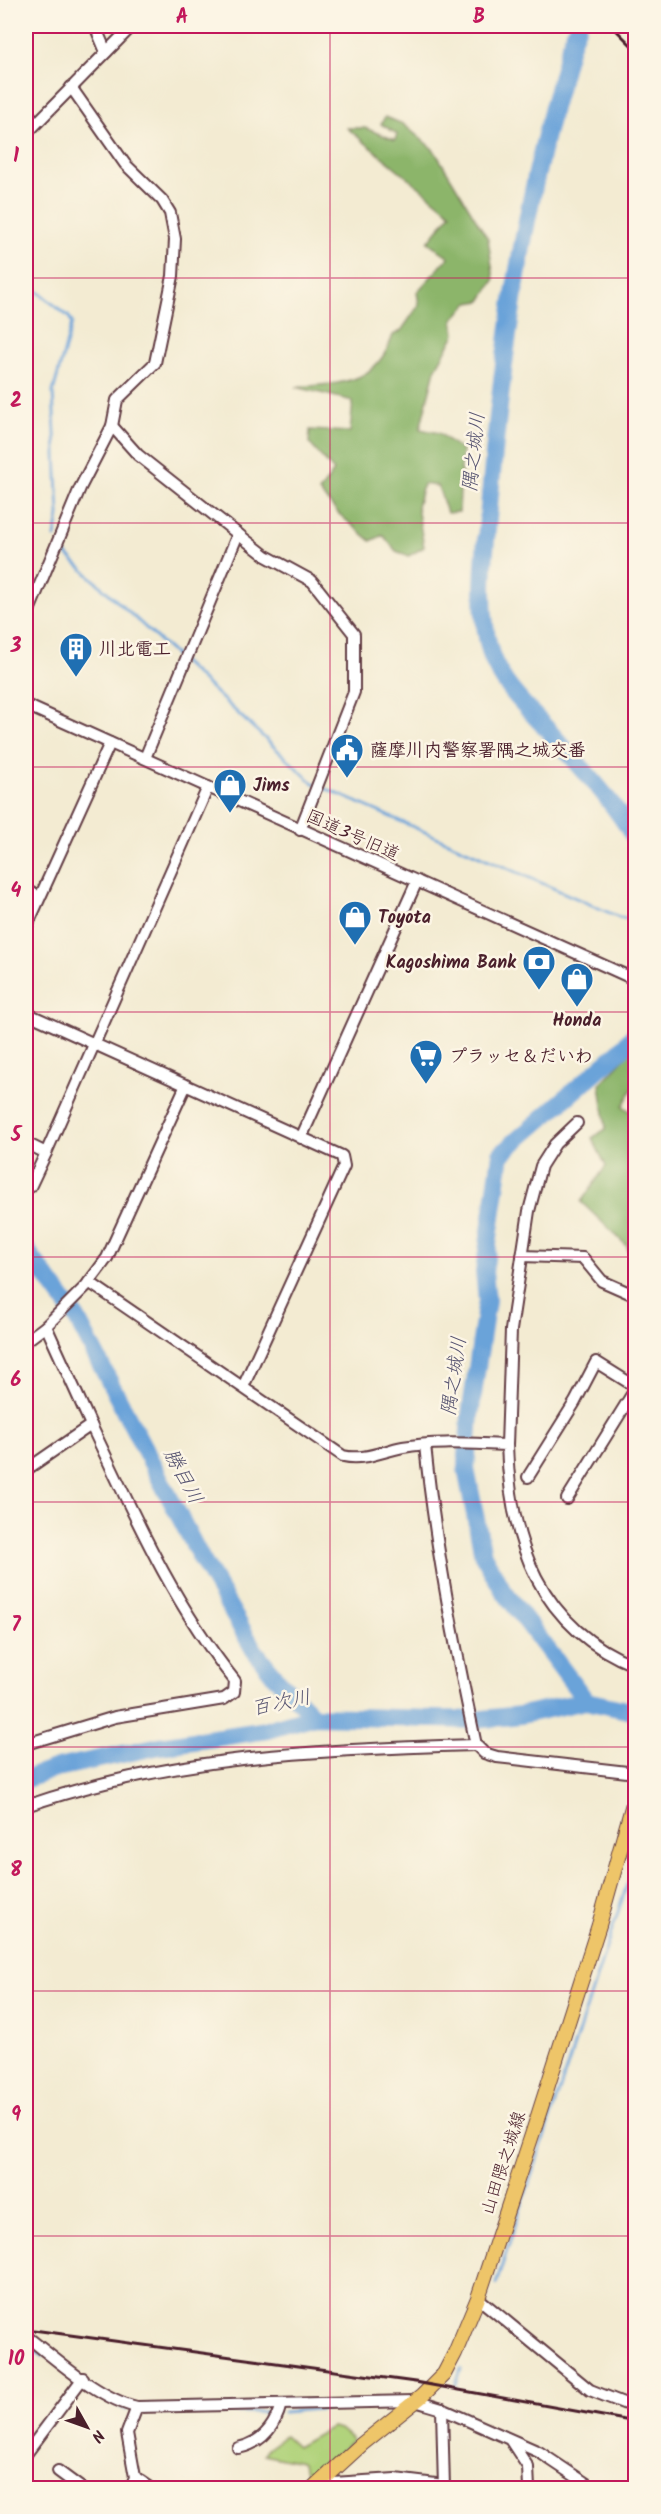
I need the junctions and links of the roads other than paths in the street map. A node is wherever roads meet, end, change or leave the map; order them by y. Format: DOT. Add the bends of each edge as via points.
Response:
graph roads {
  1 [pos="95,26"];
  2 [pos="132,26"];
  3 [pos="106,52"];
  4 [pos="71,87"];
  5 [pos="26,111"];
  6 [pos="36,123"];
  7 [pos="26,134"];
  8 [pos="112,426"];
  9 [pos="238,534"];
  10 [pos="26,618"];
  11 [pos="26,705"];
  12 [pos="110,743"];
  13 [pos="145,758"];
  14 [pos="208,787"];
  15 [pos="300,830"];
  16 [pos="417,881"];
  17 [pos="26,890"];
  18 [pos="39,897"];
  19 [pos="26,928"];
  20 [pos="632,978"];
  21 [pos="26,1013"];
  22 [pos="93,1044"];
  23 [pos="186,1085"];
  24 [pos="578,1123"];
  25 [pos="301,1138"];
  26 [pos="26,1143"];
  27 [pos="46,1153"];
  28 [pos="30,1187"];
  29 [pos="522,1256"];
  30 [pos="88,1284"];
  31 [pos="636,1296"];
  32 [pos="49,1324"];
  33 [pos="26,1341"];
  34 [pos="243,1387"];
  35 [pos="636,1388"];
  36 [pos="91,1425"];
  37 [pos="425,1445"];
  38 [pos="504,1445"];
  39 [pos="26,1470"];
  40 [pos="528,1477"];
  41 [pos="567,1499"];
  42 [pos="636,1666"];
  43 [pos="475,1743"];
  44 [pos="26,1744"];
  45 [pos="636,1773"];
  46 [pos="634,1801"];
  47 [pos="26,1806"];
  48 [pos="478,2298"];
  49 [pos="26,2336"];
  50 [pos="80,2381"];
  51 [pos="415,2401"];
  52 [pos="137,2407"];
  53 [pos="636,2408"];
  54 [pos="279,2409"];
  55 [pos="442,2409"];
  56 [pos="511,2440"];
  57 [pos="238,2448"];
  58 [pos="26,2454"];
  59 [pos="58,2471"];
  60 [pos="135,2477"];
  61 [pos="316,2486"];
  62 [pos="444,2487"];
  63 [pos="81,2488"];
  64 [pos="131,2488"];
  65 [pos="151,2488"];
  66 [pos="529,2488"];
  67 [pos="593,2488"];
  1 -- 3 [label="street"];
  2 -- 3 [label="street"];
  3 -- 4 [label="street"];
  4 -- 6 [label="street"];
  4 -- 8 [label="street" via="125,164 162,200 174,226 173,276 159,354 155,363 117,400"];
  5 -- 6 [label="street"];
  6 -- 7 [label="street"];
  8 -- 9 [label="street" via="138,455"];
  8 -- 10 [label="street" via="80,488"];
  9 -- 13 [label="street"];
  9 -- 15 [label="street" via="266,556 312,581 354,634 354,692"];
  11 -- 12 [label="street, 国道3号旧道"];
  12 -- 13 [label="street, 国道3号旧道"];
  12 -- 18 [label="street"];
  13 -- 14 [label="street, 国道3号旧道"];
  14 -- 15 [label="street, 国道3号旧道"];
  14 -- 22 [label="street"];
  15 -- 16 [label="street, 国道3号旧道"];
  16 -- 20 [label="street, 国道3号旧道"];
  16 -- 25 [label="street"];
  17 -- 18 [label="street"];
  18 -- 19 [label="street"];
  21 -- 22 [label="street"];
  22 -- 23 [label="street"];
  22 -- 27 [label="street"];
  23 -- 25 [label="street"];
  23 -- 30 [label="street" via="107,1258"];
  24 -- 29 [label="street" via="555,1144 541,1166 528,1210"];
  25 -- 34 [label="street" via="337,1152 344,1166"];
  26 -- 27 [label="street"];
  27 -- 28 [label="street"];
  29 -- 31 [label="street" via="583,1258 602,1281"];
  29 -- 38 [label="street" via="511,1330"];
  30 -- 32 [label="street"];
  30 -- 34 [label="street"];
  32 -- 33 [label="street"];
  32 -- 36 [label="street"];
  34 -- 37 [label="street" via="343,1456 355,1459"];
  35 -- 40 [label="street" via="596,1362"];
  35 -- 41 [label="street"];
  36 -- 39 [label="street"];
  36 -- 44 [label="street" via="188,1617 236,1681 234,1692 224,1699 115,1717"];
  37 -- 38 [label="street"];
  37 -- 43 [label="street"];
  38 -- 42 [label="street" via="511,1505 526,1560 539,1584 563,1617 588,1640"];
  43 -- 45 [label="street" via="484,1753 497,1757"];
  43 -- 47 [label="street" via="337,1749 212,1763 105,1781"];
  46 -- 48 [label="main road, 山田隈之城線" via="595,1936"];
  48 -- 51 [label="main road, 山田隈之城線" via="444,2374"];
  48 -- 53 [label="street" via="590,2390"];
  49 -- 50 [label="street"];
  50 -- 52 [label="street"];
  50 -- 58 [label="street"];
  51 -- 54 [label="street"];
  51 -- 55 [label="street"];
  51 -- 61 [label="main road, 山田隈之城線"];
  52 -- 54 [label="street"];
  52 -- 60 [label="street" via="127,2433"];
  54 -- 57 [label="street" via="260,2440"];
  55 -- 56 [label="street"];
  55 -- 62 [label="street"];
  56 -- 66 [label="street" via="528,2467"];
  56 -- 67 [label="street" via="538,2452"];
  59 -- 63 [label="street"];
  60 -- 64 [label="street"];
  60 -- 65 [label="street"];
  61 -- 62 [label="street" via="395,2479"];
}
